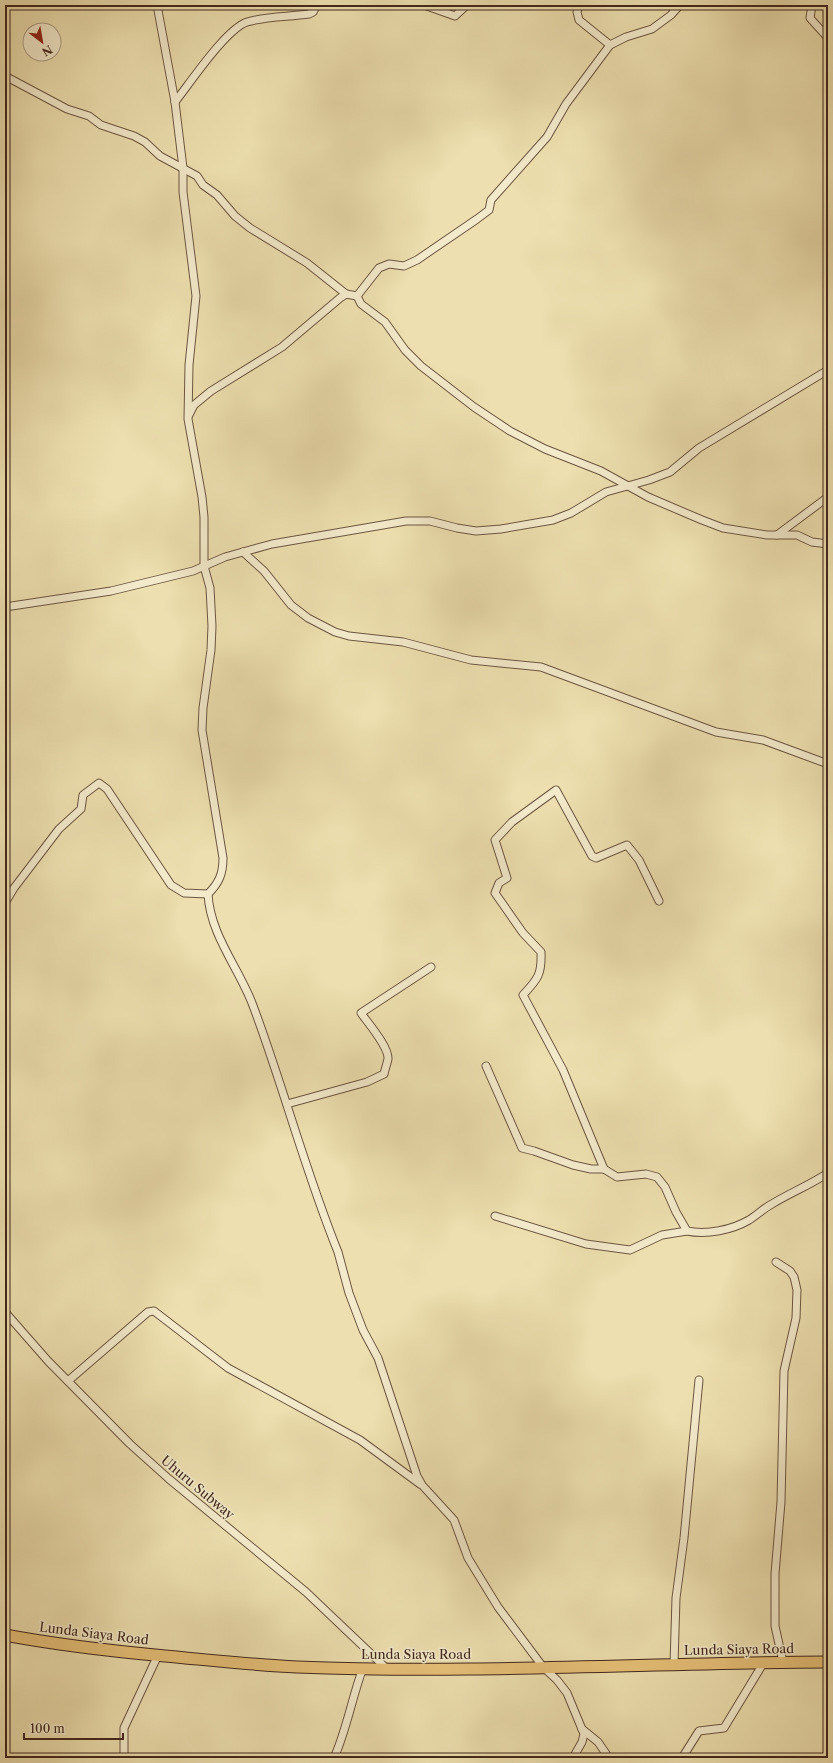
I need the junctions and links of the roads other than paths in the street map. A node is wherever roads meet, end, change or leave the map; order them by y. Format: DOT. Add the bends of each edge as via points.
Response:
graph roads {
  1 [pos="157,5"];
  2 [pos="317,5"];
  3 [pos="424,5"];
  4 [pos="467,5"];
  5 [pos="579,5"];
  6 [pos="680,5"];
  7 [pos="812,5"];
  8 [pos="828,38"];
  9 [pos="610,45"];
  10 [pos="5,76"];
  11 [pos="176,102"];
  12 [pos="182,168"];
  13 [pos="346,294"];
  14 [pos="357,296"];
  15 [pos="828,370"];
  16 [pos="188,419"];
  17 [pos="628,486"];
  18 [pos="828,497"];
  19 [pos="777,535"];
  20 [pos="828,544"];
  21 [pos="243,552"];
  22 [pos="204,566"];
  23 [pos="5,607"];
  24 [pos="828,764"];
  25 [pos="208,894"];
  26 [pos="659,901"];
  27 [pos="5,903"];
  28 [pos="430,967"];
  29 [pos="486,1066"];
  30 [pos="286,1104"];
  31 [pos="604,1169"];
  32 [pos="828,1173"];
  33 [pos="495,1216"];
  34 [pos="687,1231"];
  35 [pos="776,1262"];
  36 [pos="5,1312"];
  37 [pos="699,1380"];
  38 [pos="68,1381"];
  39 [pos="422,1485"];
  40 [pos="5,1635"];
  41 [pos="158,1655"];
  42 [pos="764,1662"];
  43 [pos="783,1662"];
  44 [pos="828,1662"];
  45 [pos="674,1664"];
  46 [pos="543,1667"];
  47 [pos="363,1668"];
  48 [pos="387,1669"];
  49 [pos="582,1729"];
  50 [pos="124,1758"];
  51 [pos="334,1758"];
  52 [pos="574,1758"];
  53 [pos="609,1758"];
  54 [pos="682,1758"];
  1 -- 11 [label="street"];
  2 -- 11 [label="street" via="309,14 259,20 238,27 215,51"];
  3 -- 4 [label="street" via="455,16"];
  5 -- 9 [label="street" via="579,20"];
  6 -- 9 [label="street" via="671,15 652,28"];
  7 -- 8 [label="street" via="810,18"];
  9 -- 14 [label="street" via="566,104 547,137 491,200 488,210 462,232 417,260 404,266 389,264 379,268"];
  10 -- 12 [label="street" via="66,109 87,115 101,125 134,136 160,156"];
  11 -- 12 [label="street"];
  12 -- 13 [label="street" via="197,176 203,185 217,195 235,216 250,228 307,263"];
  12 -- 16 [label="street" via="196,296 189,365"];
  13 -- 14 [label="street"];
  13 -- 16 [label="street" via="282,347 211,391 194,405"];
  14 -- 17 [label="street" via="361,304 385,322 411,356 474,407 534,444 601,471"];
  15 -- 17 [label="street" via="699,448 670,472"];
  16 -- 22 [label="street" via="204,510"];
  17 -- 19 [label="street" via="717,526"];
  17 -- 21 [label="street" via="606,492 571,513 536,524 476,531 430,521 412,520 272,544"];
  18 -- 19 [label="street"];
  19 -- 20 [label="street" via="796,535 812,542"];
  21 -- 22 [label="street"];
  21 -- 24 [label="street" via="264,571 291,605 308,618 335,632 403,642 471,660 541,667 716,732 763,740"];
  22 -- 23 [label="street" via="183,574 111,591"];
  22 -- 25 [label="street" via="210,588 212,626 202,734 223,858 220,880"];
  25 -- 27 [label="street" via="184,894 171,885 106,789 99,783 83,795 81,809 59,829"];
  25 -- 30 [label="street" via="208,906 217,932 252,1002"];
  26 -- 31 [label="street" via="639,860 627,846 596,858 592,856 556,790 512,822 494,840 507,878 499,883 495,893 523,934 541,952 541,969 523,995 563,1070"];
  28 -- 30 [label="street" via="361,1013 384,1045 388,1058 384,1074 367,1082"];
  29 -- 31 [label="street" via="522,1148 587,1169"];
  30 -- 39 [label="street" via="338,1252 349,1292 363,1330 378,1358"];
  31 -- 34 [label="street" via="617,1177 646,1174 659,1179"];
  32 -- 34 [label="street" via="771,1204 738,1226 702,1233"];
  33 -- 34 [label="street" via="586,1244 630,1250 662,1235"];
  35 -- 43 [label="street" via="790,1271 798,1290 796,1318 784,1371 781,1502 775,1574 775,1626"];
  36 -- 38 [label="street, Uhuru Subway"];
  37 -- 45 [label="street" via="676,1598"];
  38 -- 39 [label="street" via="148,1312 154,1312 228,1368 360,1440"];
  38 -- 48 [label="street, Uhuru Subway" via="150,1462 306,1592"];
  39 -- 46 [label="street" via="454,1520 468,1558 488,1592"];
  40 -- 41 [label="main road, Lunda Siaya Road" via="88,1649"];
  41 -- 47 [label="main road, Lunda Siaya Road" via="245,1664"];
  41 -- 50 [label="street" via="124,1728"];
  42 -- 43 [label="main road, Lunda Siaya Road"];
  42 -- 45 [label="main road, Lunda Siaya Road"];
  42 -- 54 [label="street" via="724,1728 699,1731"];
  43 -- 44 [label="main road, Lunda Siaya Road"];
  45 -- 46 [label="main road, Lunda Siaya Road"];
  46 -- 48 [label="main road, Lunda Siaya Road"];
  46 -- 49 [label="street" via="558,1680 567,1693"];
  47 -- 48 [label="main road, Lunda Siaya Road"];
  47 -- 51 [label="street"];
  49 -- 52 [label="street" via="582,1742"];
  49 -- 53 [label="street" via="598,1742"];
}
